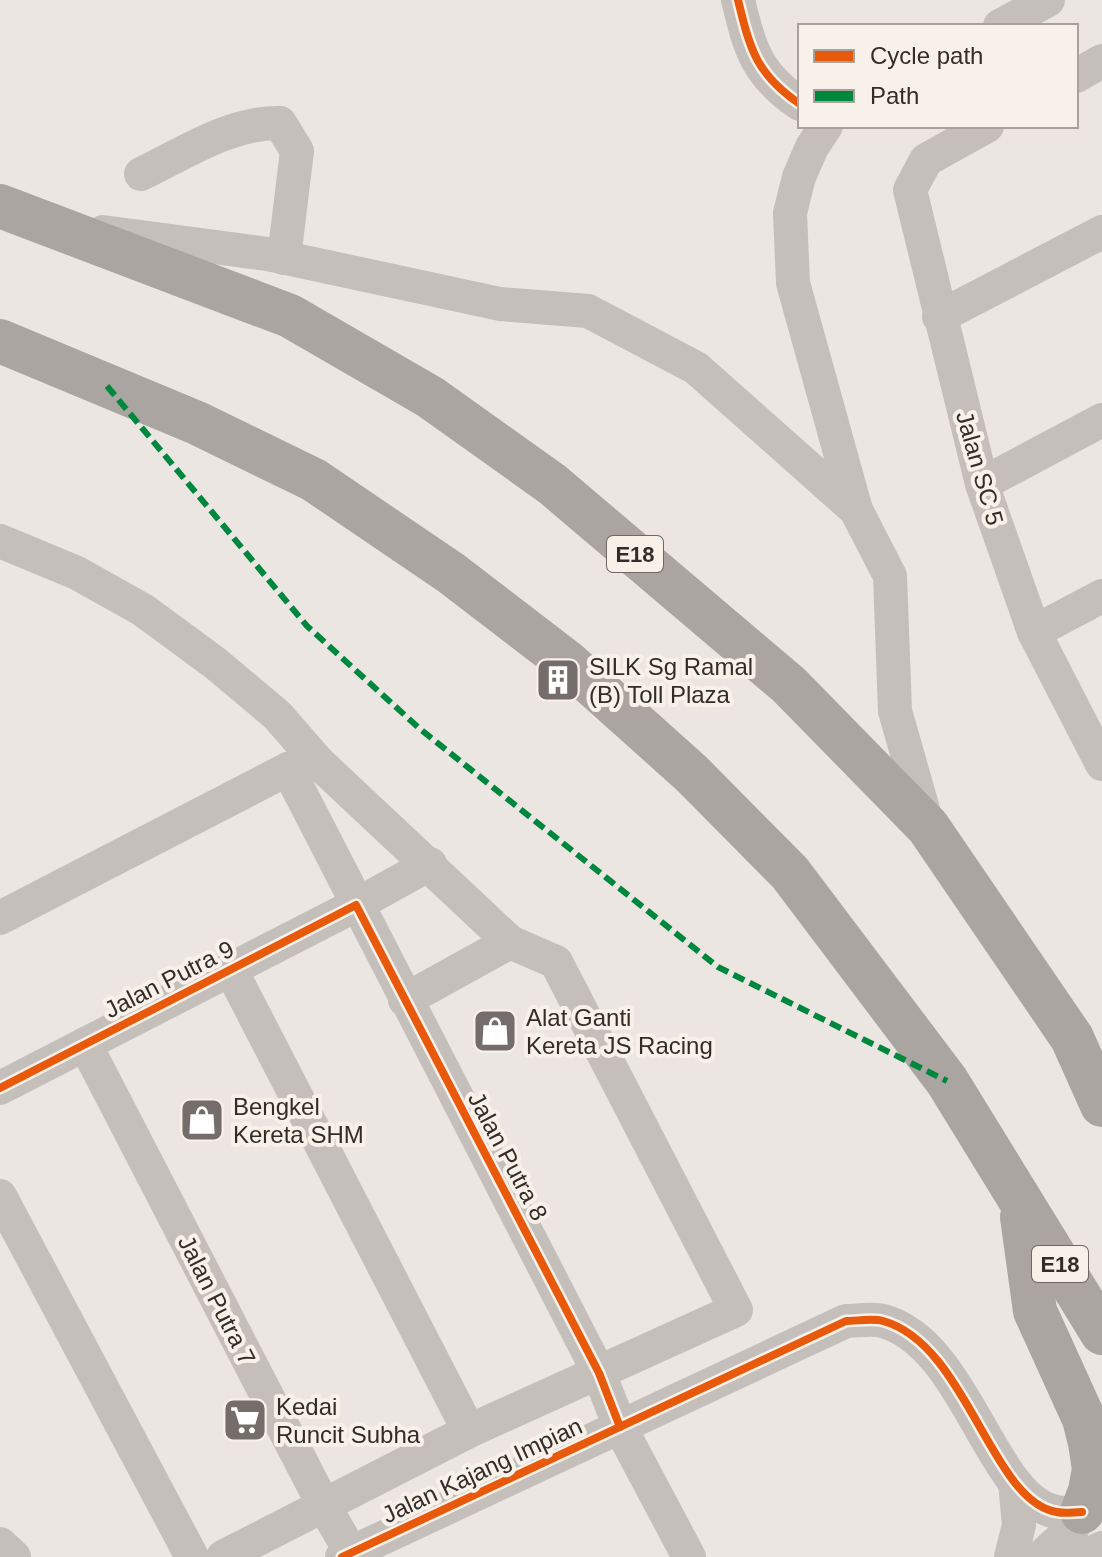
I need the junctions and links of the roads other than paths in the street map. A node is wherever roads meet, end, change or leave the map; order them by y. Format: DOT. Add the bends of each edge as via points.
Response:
graph roads {
  1 [pos="738,0"];
  2 [pos="1048,0"];
  3 [pos="1004,24"];
  4 [pos="1102,61"];
  5 [pos="1078,75"];
  6 [pos="798,102"];
  7 [pos="825,128"];
  8 [pos="983,128"];
  9 [pos="141,174"];
  10 [pos="0,206"];
  11 [pos="43,224"];
  12 [pos="1102,232"];
  13 [pos="284,258"];
  14 [pos="939,317"];
  15 [pos="0,341"];
  16 [pos="1102,420"];
  17 [pos="982,484"];
  18 [pos="856,510"];
  19 [pos="0,541"];
  20 [pos="1102,596"];
  21 [pos="1034,632"];
  22 [pos="1102,764"];
  23 [pos="303,766"];
  24 [pos="928,827"];
  25 [pos="430,864"];
  26 [pos="356,905"];
  27 [pos="0,918"];
  28 [pos="510,942"];
  29 [pos="231,970"];
  30 [pos="405,1000"];
  31 [pos="85,1044"];
  32 [pos="0,1088"];
  33 [pos="1102,1105"];
  34 [pos="1018,1195"];
  35 [pos="0,1196"];
  36 [pos="1102,1333"];
  37 [pos="599,1373"];
  38 [pos="620,1427"];
  39 [pos="469,1431"];
  40 [pos="1015,1483"];
  41 [pos="324,1506"];
  42 [pos="1092,1530"];
  43 [pos="0,1544"];
  44 [pos="347,1555"];
  45 [pos="14,1557"];
  46 [pos="192,1557"];
  47 [pos="223,1557"];
  48 [pos="689,1557"];
  49 [pos="1011,1557"];
  50 [pos="1041,1557"];
  51 [pos="1083,1557"];
  1 -- 6 [label="street" via="750,47 770,81"];
  2 -- 3 [label="street"];
  4 -- 5 [label="street"];
  7 -- 18 [label="street" via="799,177 790,213 793,283"];
  8 -- 14 [label="street, Jalan SC 5" via="926,160 910,190"];
  9 -- 13 [label="street" via="220,135 256,123 280,123 297,151"];
  10 -- 11 [label="highway, E18"];
  11 -- 13 [label="street"];
  11 -- 24 [label="highway, E18" via="290,316 430,397 552,484 789,685"];
  12 -- 14 [label="street"];
  13 -- 18 [label="street" via="500,304 588,311 696,368"];
  14 -- 17 [label="street, Jalan SC 5"];
  15 -- 34 [label="highway, E18" via="197,423 314,480 451,573 567,662 692,774 790,873 947,1081"];
  16 -- 17 [label="street"];
  17 -- 21 [label="street, Jalan SC 5"];
  18 -- 24 [label="street" via="890,576 895,711"];
  19 -- 23 [label="street" via="77,573 143,610 215,663 277,715"];
  20 -- 21 [label="street"];
  21 -- 22 [label="street, Jalan SC 5"];
  23 -- 25 [label="street"];
  23 -- 26 [label="street, Jalan Putra 8"];
  23 -- 27 [label="street"];
  24 -- 33 [label="highway, E18" via="1072,1038"];
  25 -- 26 [label="street, Jalan Putra 9"];
  25 -- 28 [label="street"];
  26 -- 29 [label="street, Jalan Putra 9"];
  26 -- 30 [label="street, Jalan Putra 8"];
  28 -- 30 [label="street"];
  28 -- 37 [label="street" via="556,962 736,1310"];
  29 -- 31 [label="street, Jalan Putra 9"];
  29 -- 39 [label="street"];
  30 -- 37 [label="street, Jalan Putra 8"];
  31 -- 32 [label="street, Jalan Putra 9"];
  31 -- 41 [label="street, Jalan Putra 7"];
  34 -- 36 [label="highway, E18"];
  34 -- 42 [label="highway" via="1035,1311 1090,1443"];
  35 -- 46 [label="street"];
  37 -- 38 [label="street, Jalan Putra 8"];
  37 -- 39 [label="street"];
  38 -- 40 [label="street, Jalan Kajang Impian" via="846,1321 881,1321 910,1334 941,1363"];
  38 -- 44 [label="street, Jalan Kajang Impian"];
  38 -- 48 [label="street, Jalan Putra 8"];
  39 -- 41 [label="street"];
  40 -- 42 [label="street" via="1038,1505"];
  40 -- 49 [label="street" via="1019,1525"];
  41 -- 44 [label="street, Jalan Putra 7"];
  41 -- 47 [label="street"];
  42 -- 50 [label="street" via="1072,1529"];
  42 -- 51 [label="street"];
  43 -- 45 [label="street"];
}
